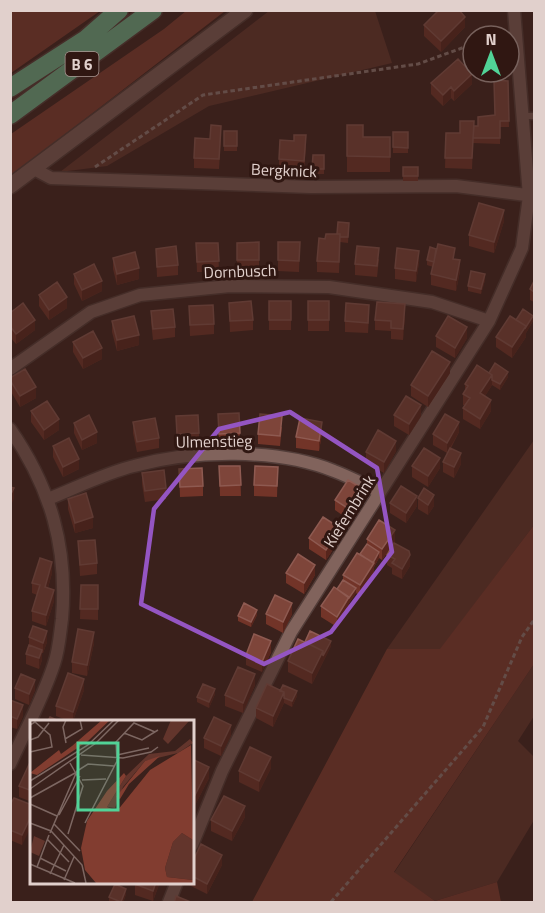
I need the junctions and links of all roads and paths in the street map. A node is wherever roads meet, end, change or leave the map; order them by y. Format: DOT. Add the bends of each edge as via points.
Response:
graph roads {
  1 [pos="119,10"];
  2 [pos="153,10"];
  3 [pos="245,10"];
  4 [pos="514,10"];
  5 [pos="461,48"];
  6 [pos="10,88"];
  7 [pos="10,116"];
  8 [pos="521,116"];
  9 [pos="534,116"];
  10 [pos="34,169"];
  11 [pos="530,170"];
  12 [pos="84,179"];
  13 [pos="10,186"];
  14 [pos="532,196"];
  15 [pos="489,321"];
  16 [pos="10,369"];
  17 [pos="10,429"];
  18 [pos="23,447"];
  19 [pos="10,454"];
  20 [pos="380,492"];
  21 [pos="48,499"];
  22 [pos="534,620"];
  23 [pos="10,764"];
  24 [pos="194,840"];
  25 [pos="177,883"];
  26 [pos="169,903"];
  27 [pos="331,903"];
  1 -- 6 [label="highway, B 6" via="86,39"];
  2 -- 7 [label="highway, B 6"];
  3 -- 10 [label="street"];
  4 -- 8 [label="street, Kiefernbrink"];
  5 -- 12 [label="path" via="418,64 203,95 97,164"];
  8 -- 9 [label="lane"];
  8 -- 11 [label="street, Kiefernbrink"];
  10 -- 12 [label="street, Bergknick" via="51,178"];
  10 -- 13 [label="street"];
  11 -- 14 [label="street, Kiefernbrink"];
  12 -- 14 [label="street, Bergknick" via="311,187 456,186"];
  14 -- 15 [label="street, Kiefernbrink" via="522,248"];
  15 -- 16 [label="street, Dornbusch" via="432,303 329,287 230,286 140,295 91,312"];
  15 -- 20 [label="street, Kiefernbrink"];
  17 -- 18 [label="street"];
  18 -- 19 [label="street"];
  18 -- 21 [label="street"];
  20 -- 21 [label="street, Ulmenstieg" via="333,470 301,461 236,455 179,457 132,466"];
  20 -- 24 [label="street, Kiefernbrink" via="291,632 222,771"];
  21 -- 23 [label="street" via="59,537 65,583 60,632 55,662"];
  22 -- 27 [label="path" via="522,637 483,727"];
  25 -- 26 [label="street"];
}
